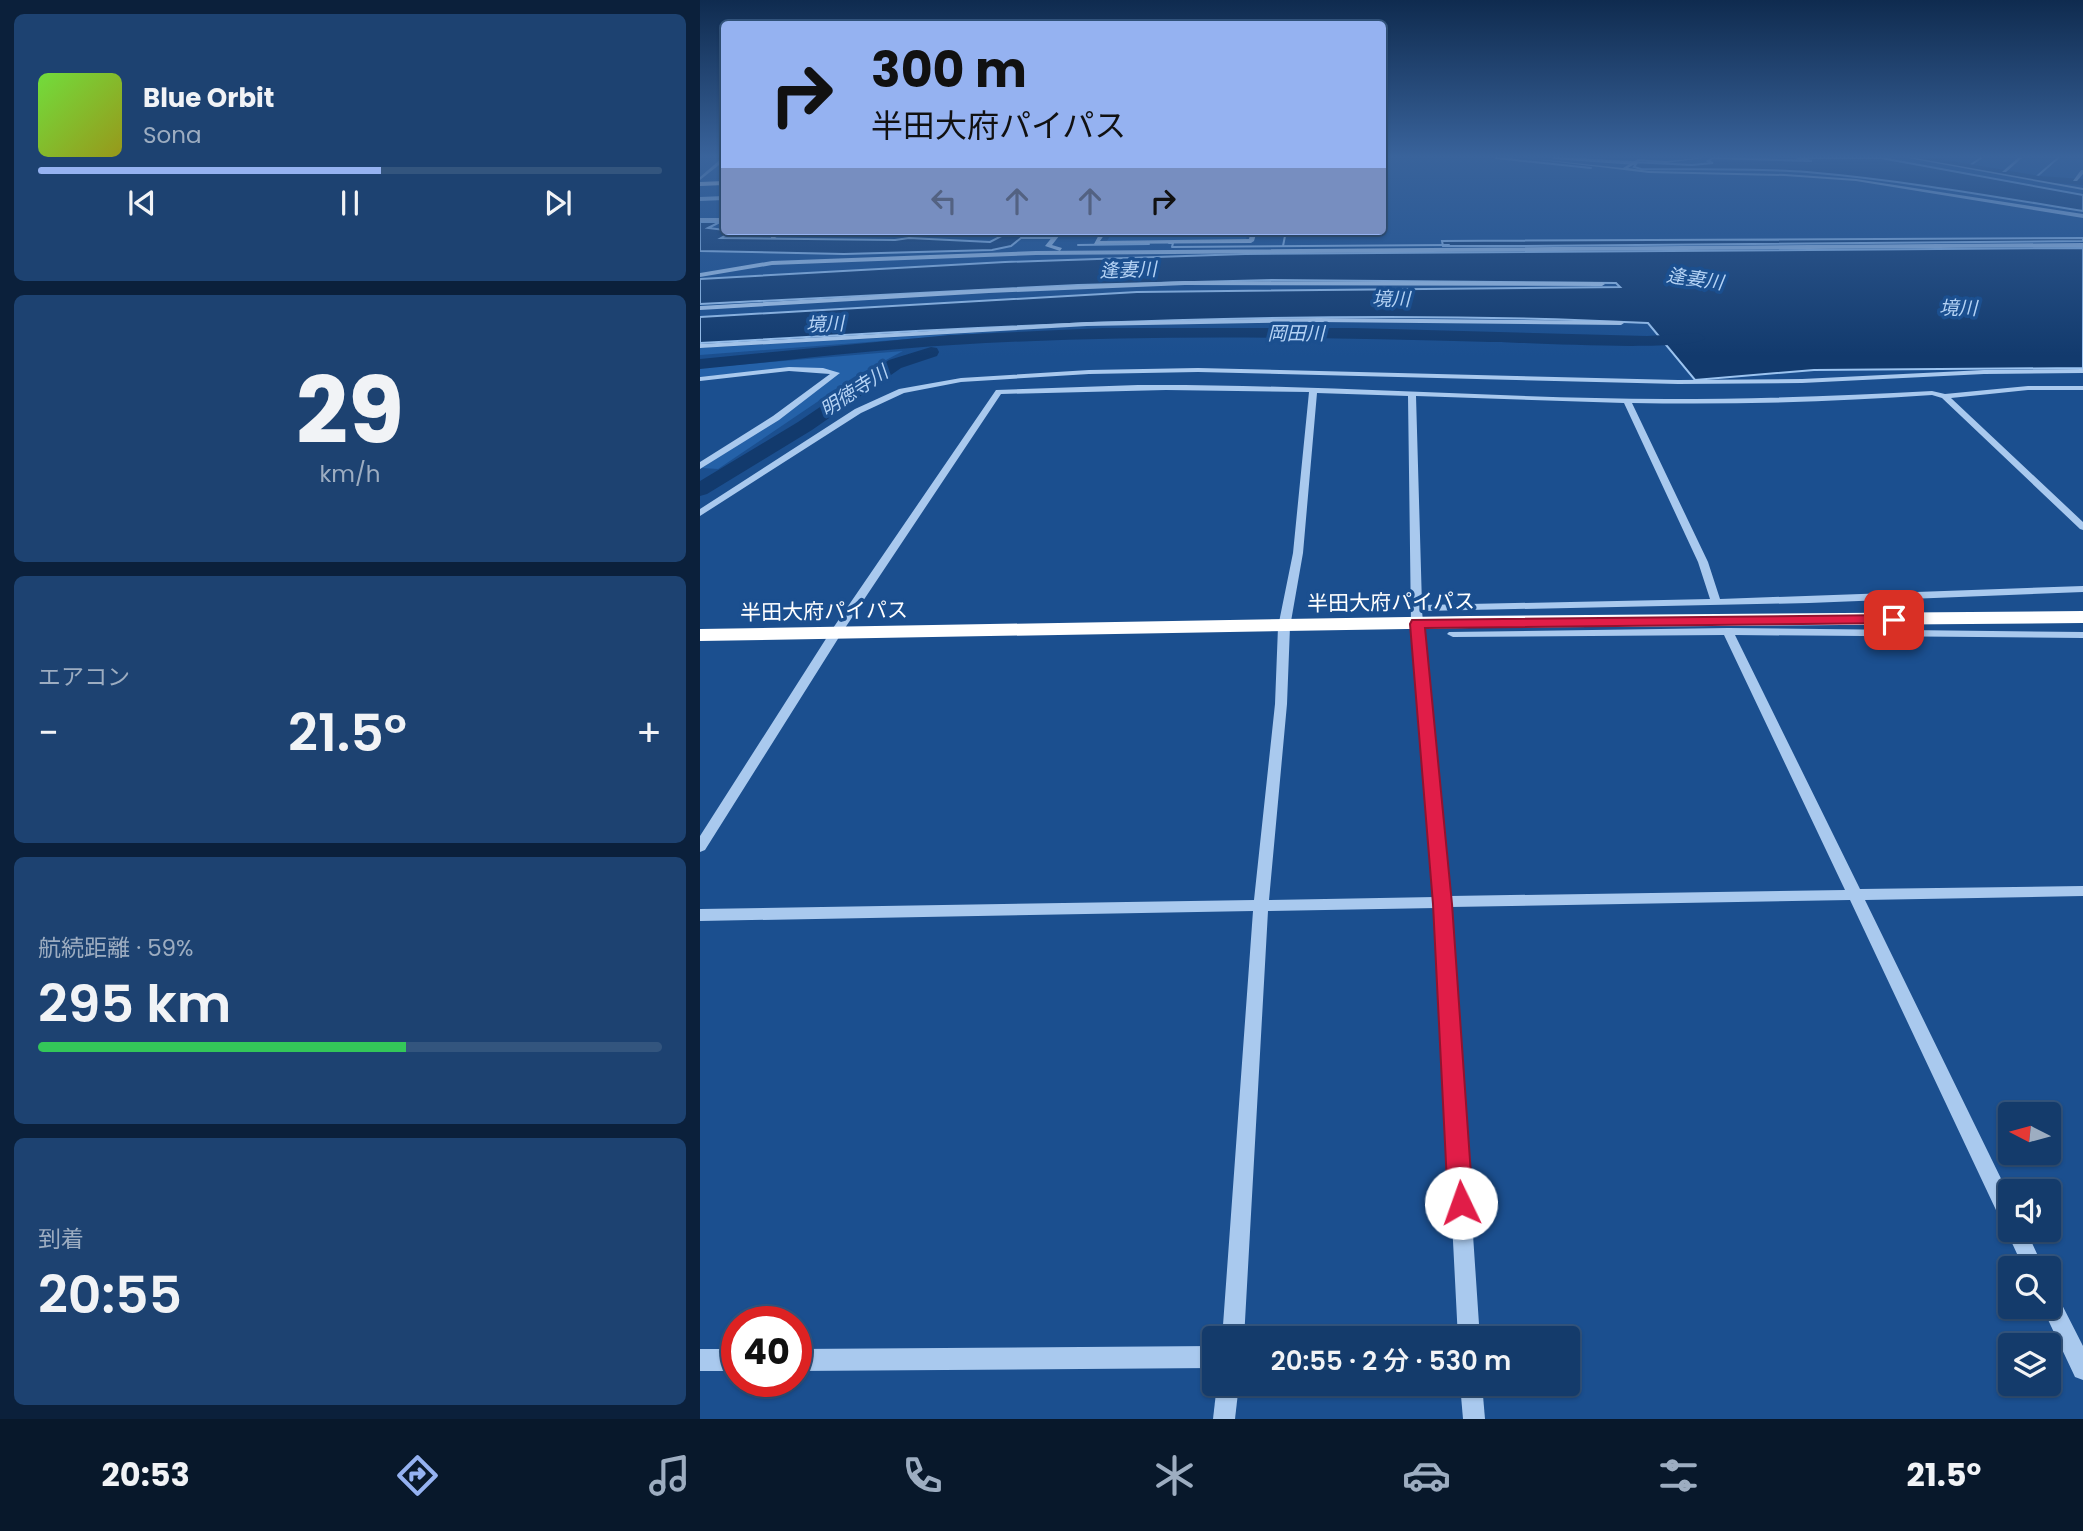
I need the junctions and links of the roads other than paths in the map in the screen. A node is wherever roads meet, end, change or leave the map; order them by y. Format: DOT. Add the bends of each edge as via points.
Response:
graph roads {
  1 [pos="776,235"];
  2 [pos="1056,235"];
  3 [pos="1101,235"];
  4 [pos="1253,235"];
  5 [pos="773,237"];
  6 [pos="2083,245"];
  7 [pos="1146,251"];
  8 [pos="700,275"];
  9 [pos="1602,284"];
  10 [pos="700,308"];
  11 [pos="1621,323"];
  12 [pos="700,346"];
  13 [pos="2083,371"];
  14 [pos="700,379"];
  15 [pos="2083,388"];
  16 [pos="1312,391"];
  17 [pos="1412,394"];
  18 [pos="1945,396"];
  19 [pos="1628,402"];
  20 [pos="700,466"];
  21 [pos="700,513"];
  22 [pos="2083,527"];
  23 [pos="2083,589"];
  24 [pos="1716,602"];
  25 [pos="1417,616"];
  26 [pos="2083,617"];
  27 [pos="1284,627"];
  28 [pos="1728,631"];
  29 [pos="835,634"];
  30 [pos="1453,634"];
  31 [pos="700,635"];
  32 [pos="2083,635"];
  33 [pos="700,847"];
  34 [pos="2083,891"];
  35 [pos="1852,894"];
  36 [pos="1443,904"];
  37 [pos="1261,905"];
  38 [pos="700,915"];
  39 [pos="1998,1193"];
  40 [pos="2058,1319"];
  41 [pos="1234,1326"];
  42 [pos="1468,1326"];
  43 [pos="1202,1357"];
  44 [pos="700,1360"];
  45 [pos="721,1360"];
  46 [pos="812,1360"];
  47 [pos="2083,1369"];
  48 [pos="1227,1396"];
  49 [pos="1472,1396"];
  50 [pos="1224,1419"];
  51 [pos="1474,1419"];
  1 -- 5 [label="street"];
  2 -- 7 [label="street" via="1048,246 1147,247"];
  3 -- 4 [label="street" via="1096,243 1251,241"];
  6 -- 7 [label="street"];
  7 -- 8 [label="street" via="772,263"];
  9 -- 10 [label="street" via="1185,284"];
  11 -- 12 [label="street" via="1128,323"];
  13 -- 21 [label="street" via="1678,382 1174,370 961,380 902,391 858,411"];
  14 -- 20 [label="street" via="796,370 836,373"];
  15 -- 18 [label="street"];
  16 -- 17 [label="street"];
  16 -- 27 [label="street" via="1298,553"];
  16 -- 29 [label="street" via="1164,387 999,392"];
  17 -- 19 [label="street"];
  17 -- 25 [label="street"];
  18 -- 19 [label="street"];
  18 -- 22 [label="street"];
  19 -- 24 [label="street" via="1703,562"];
  23 -- 24 [label="street"];
  24 -- 25 [label="street"];
  25 -- 26 [label="highway, 半田大府パイパス"];
  25 -- 27 [label="highway, 半田大府パイパス"];
  25 -- 36 [label="street"];
  27 -- 29 [label="highway, 半田大府パイパス"];
  27 -- 37 [label="street"];
  28 -- 30 [label="street"];
  28 -- 32 [label="street"];
  28 -- 35 [label="street"];
  29 -- 31 [label="highway, 半田大府パイパス"];
  29 -- 33 [label="street"];
  34 -- 35 [label="street"];
  35 -- 36 [label="street"];
  35 -- 39 [label="street"];
  36 -- 37 [label="street"];
  36 -- 42 [label="street"];
  37 -- 38 [label="street"];
  37 -- 41 [label="street"];
  40 -- 47 [label="street"];
  43 -- 46 [label="street"];
  44 -- 45 [label="street"];
  48 -- 50 [label="street"];
  49 -- 51 [label="street"];
}
